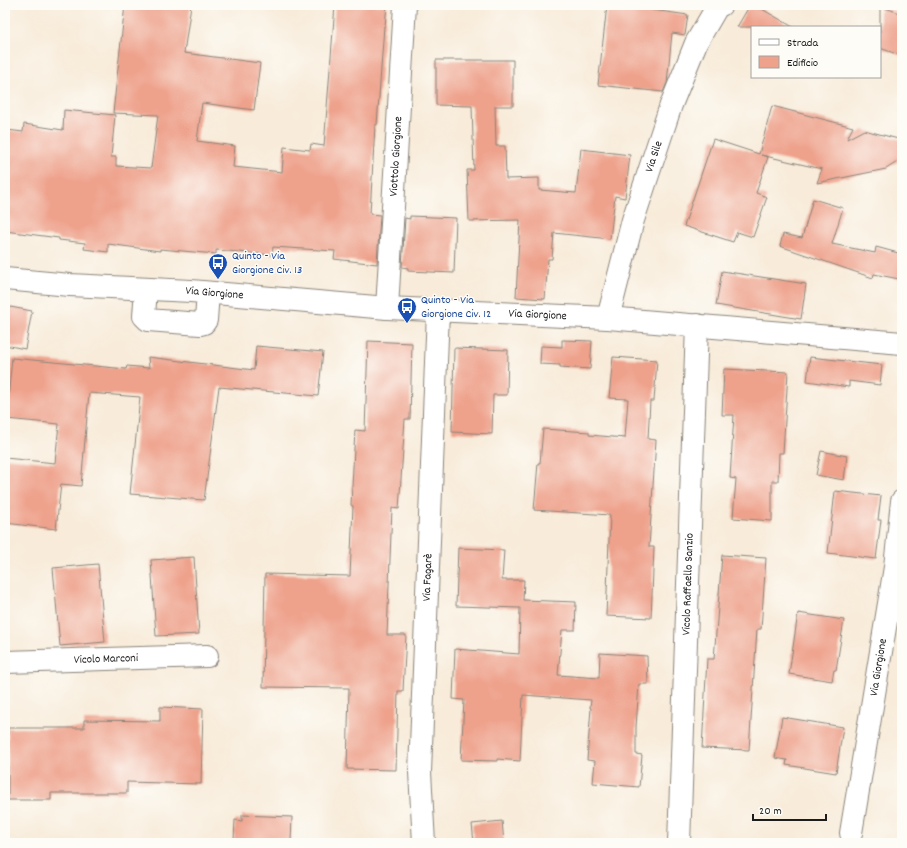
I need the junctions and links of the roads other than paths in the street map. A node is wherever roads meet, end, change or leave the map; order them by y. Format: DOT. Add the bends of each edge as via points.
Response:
graph roads {
  1 [pos="405,5"];
  2 [pos="721,5"];
  3 [pos="5,279"];
  4 [pos="146,289"];
  5 [pos="208,293"];
  6 [pos="388,308"];
  7 [pos="438,311"];
  8 [pos="608,318"];
  9 [pos="697,325"];
  10 [pos="902,343"];
  11 [pos="902,500"];
  12 [pos="207,656"];
  13 [pos="5,662"];
  14 [pos="851,833"];
  15 [pos="424,843"];
  16 [pos="679,843"];
  1 -- 6 [label="street, Viottolo Giorgione"];
  2 -- 8 [label="street, Via Sile" via="717,7 696,43 671,105 633,220"];
  3 -- 4 [label="street, Via Giorgione"];
  4 -- 5 [label="street, Via Giorgione"];
  4 -- 5 [label="street" via="144,316 148,320 200,324 206,320"];
  5 -- 6 [label="street, Via Giorgione"];
  6 -- 7 [label="street, Via Giorgione"];
  7 -- 8 [label="street, Via Giorgione"];
  7 -- 15 [label="street, Via Fagarè" via="420,772"];
  8 -- 9 [label="street, Via Giorgione"];
  9 -- 10 [label="street, Via Giorgione"];
  9 -- 16 [label="street, Vicolo Raffaello Sanzio"];
  11 -- 14 [label="street, Via Giorgione" via="895,567"];
  12 -- 13 [label="street, Vicolo Marconi"];
}
